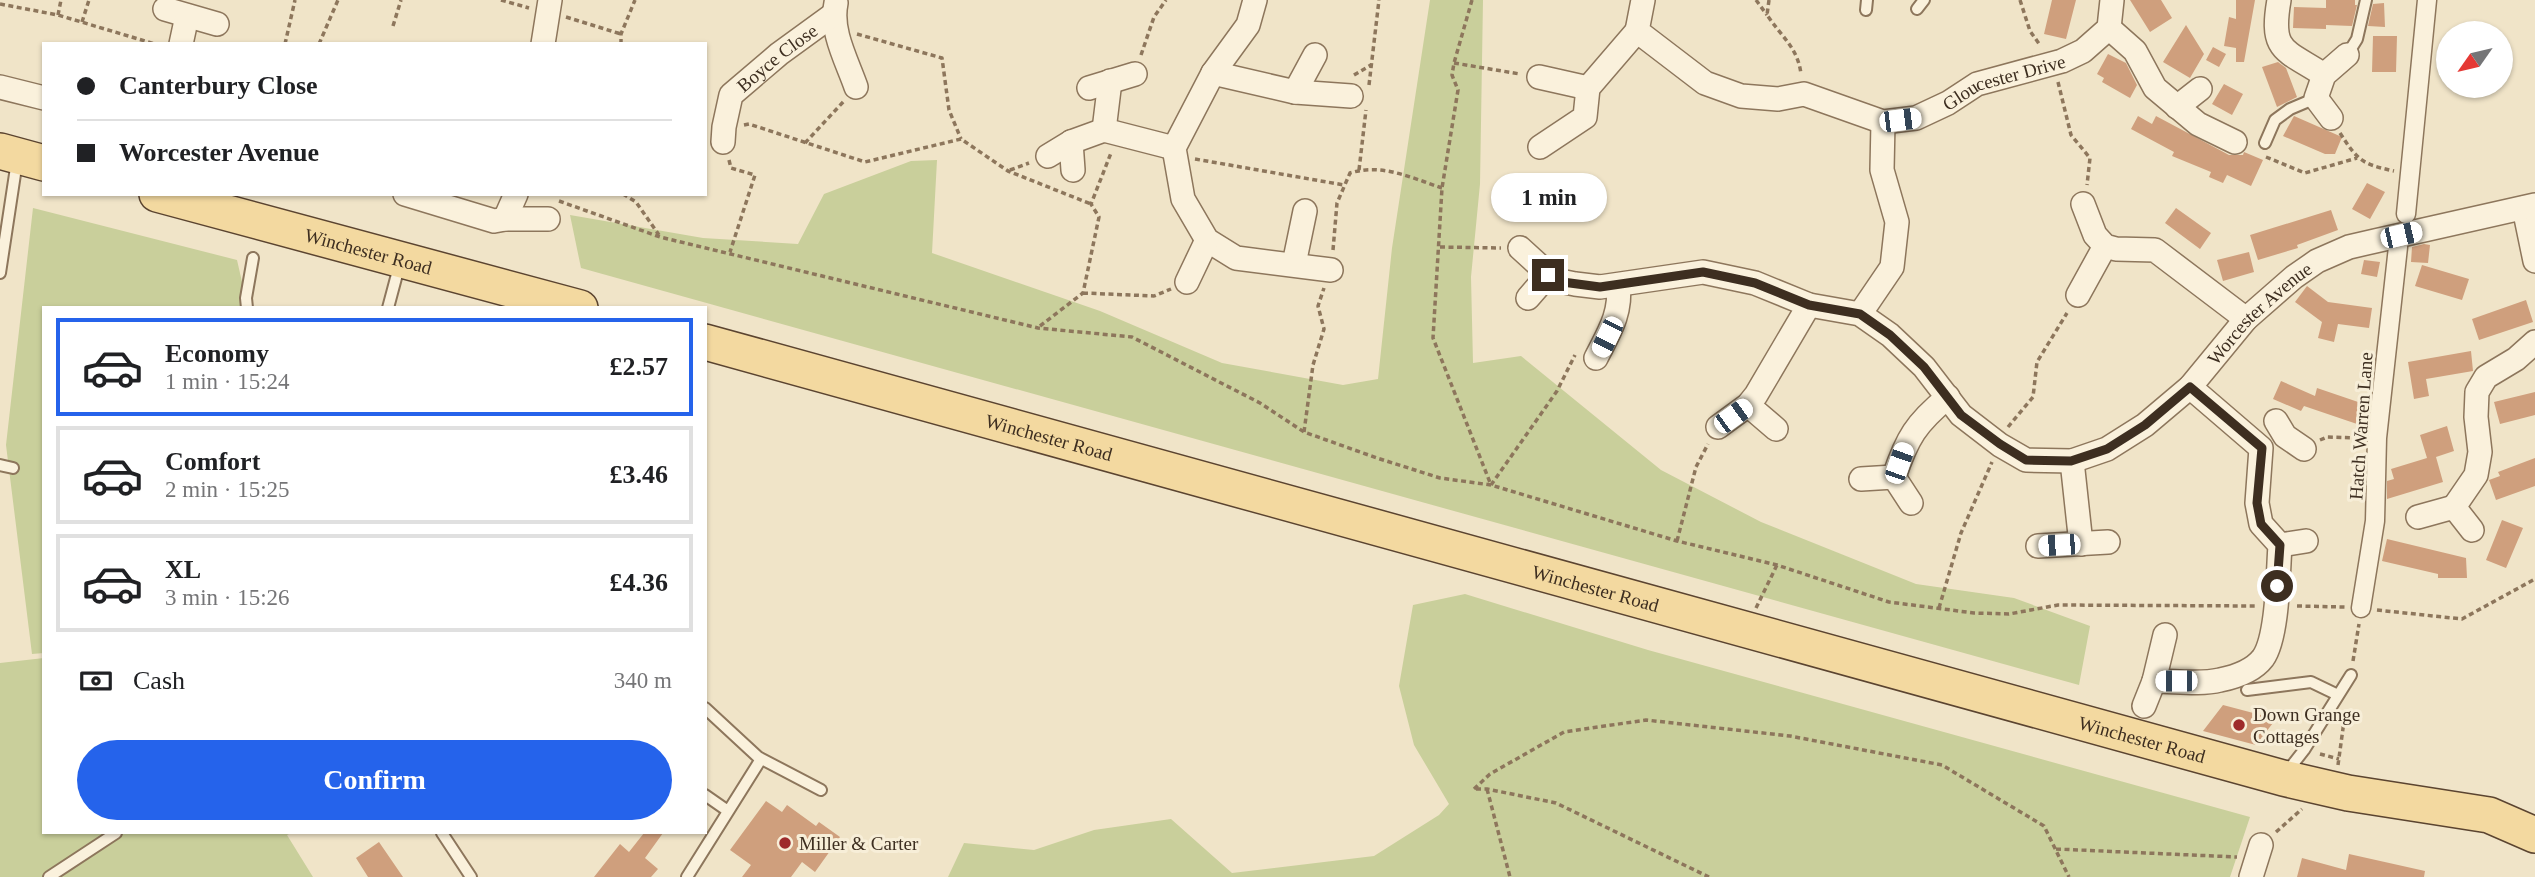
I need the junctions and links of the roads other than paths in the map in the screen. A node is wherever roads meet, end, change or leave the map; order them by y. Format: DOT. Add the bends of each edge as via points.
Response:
graph roads {
  1 [pos="1255,0"];
  2 [pos="1643,0"];
  3 [pos="1924,0"];
  4 [pos="2112,0"];
  5 [pos="2279,0"];
  6 [pos="2366,0"];
  7 [pos="2427,0"];
  8 [pos="548,8"];
  9 [pos="164,9"];
  10 [pos="1917,9"];
  11 [pos="836,14"];
  12 [pos="187,16"];
  13 [pos="217,24"];
  14 [pos="2109,28"];
  15 [pos="1637,31"];
  16 [pos="181,42"];
  17 [pos="543,42"];
  18 [pos="1315,55"];
  19 [pos="2347,55"];
  20 [pos="1213,73"];
  21 [pos="1135,74"];
  22 [pos="2323,75"];
  23 [pos="1539,77"];
  24 [pos="0,87"];
  25 [pos="856,87"];
  26 [pos="1588,88"];
  27 [pos="2200,89"];
  28 [pos="1295,92"];
  29 [pos="1351,96"];
  30 [pos="42,98"];
  31 [pos="2316,98"];
  32 [pos="2177,107"];
  33 [pos="2331,118"];
  34 [pos="720,119"];
  35 [pos="1883,122"];
  36 [pos="1111,132"];
  37 [pos="1071,142"];
  38 [pos="2235,142"];
  39 [pos="2265,143"];
  40 [pos="1540,146"];
  41 [pos="1175,152"];
  42 [pos="1048,156"];
  43 [pos="21,157"];
  44 [pos="1073,170"];
  45 [pos="165,196"];
  46 [pos="412,196"];
  47 [pos="515,196"];
  48 [pos="2083,204"];
  49 [pos="2529,207"];
  50 [pos="552,210"];
  51 [pos="1305,211"];
  52 [pos="2406,214"];
  53 [pos="505,219"];
  54 [pos="1207,240"];
  55 [pos="2105,246"];
  56 [pos="2398,247"];
  57 [pos="1520,248"];
  58 [pos="253,258"];
  59 [pos="401,259"];
  60 [pos="2535,261"];
  61 [pos="1294,264"];
  62 [pos="1331,270"];
  63 [pos="0,272"];
  64 [pos="1548,275"];
  65 [pos="1187,282"];
  66 [pos="1618,285"];
  67 [pos="2078,295"];
  68 [pos="1528,298"];
  69 [pos="1809,305"];
  70 [pos="247,306"];
  71 [pos="389,306"];
  72 [pos="573,306"];
  73 [pos="1860,314"];
  74 [pos="2246,319"];
  75 [pos="2535,342"];
  76 [pos="707,343"];
  77 [pos="1586,356"];
  78 [pos="2190,387"];
  79 [pos="1948,397"];
  80 [pos="1748,405"];
  81 [pos="1718,427"];
  82 [pos="1776,429"];
  83 [pos="2292,438"];
  84 [pos="2262,448"];
  85 [pos="2071,461"];
  86 [pos="0,466"];
  87 [pos="13,468"];
  88 [pos="1894,477"];
  89 [pos="1861,479"];
  90 [pos="1911,503"];
  91 [pos="2454,507"];
  92 [pos="2418,516"];
  93 [pos="2472,530"];
  94 [pos="2306,541"];
  95 [pos="2108,542"];
  96 [pos="2081,544"];
  97 [pos="2280,545"];
  98 [pos="2038,546"];
  99 [pos="2361,608"];
  100 [pos="2165,635"];
  101 [pos="2351,675"];
  102 [pos="2154,681"];
  103 [pos="2246,690"];
  104 [pos="2338,695"];
  105 [pos="2144,706"];
  106 [pos="707,710"];
  107 [pos="761,759"];
  108 [pos="2283,778"];
  109 [pos="821,790"];
  110 [pos="707,796"];
  111 [pos="2535,805"];
  112 [pos="728,811"];
  113 [pos="2489,815"];
  114 [pos="114,834"];
  115 [pos="443,834"];
  116 [pos="2535,835"];
  117 [pos="49,877"];
  118 [pos="471,877"];
  119 [pos="687,877"];
  1 -- 20 [label="street" via="1248,25"];
  2 -- 15 [label="street"];
  3 -- 10 [label="lane"];
  4 -- 14 [label="street"];
  5 -- 22 [label="street" via="2276,39"];
  6 -- 19 [label="lane" via="2357,38"];
  7 -- 52 [label="street"];
  8 -- 17 [label="street"];
  9 -- 12 [label="street"];
  11 -- 25 [label="street, Boyce Close"];
  11 -- 34 [label="street, Boyce Close" via="731,95"];
  12 -- 13 [label="street"];
  12 -- 16 [label="street"];
  14 -- 32 [label="street" via="2135,51 2155,88"];
  14 -- 35 [label="street, Gloucester Drive" via="2083,51 2055,64 1977,84 1916,118"];
  15 -- 26 [label="street"];
  15 -- 35 [label="street, Gloucester Drive" via="1705,83 1741,96 1779,99 1804,94"];
  18 -- 28 [label="street"];
  19 -- 22 [label="street"];
  20 -- 28 [label="street"];
  20 -- 41 [label="street"];
  21 -- 36 [label="street" via="1099,85"];
  22 -- 31 [label="street"];
  23 -- 26 [label="street"];
  24 -- 30 [label="street"];
  26 -- 40 [label="street" via="1585,117"];
  27 -- 32 [label="street"];
  28 -- 29 [label="street"];
  31 -- 33 [label="street"];
  31 -- 39 [label="lane" via="2275,120"];
  32 -- 38 [label="street" via="2198,124"];
  35 -- 73 [label="street" via="1882,170 1897,222 1892,267"];
  36 -- 37 [label="street"];
  36 -- 41 [label="street"];
  37 -- 42 [label="street"];
  37 -- 44 [label="street"];
  41 -- 54 [label="street" via="1183,199"];
  43 -- 63 [label="lane"];
  45 -- 59 [label="main road, Winchester Road"];
  46 -- 53 [label="street" via="494,221"];
  47 -- 53 [label="street"];
  48 -- 55 [label="street" via="2095,235"];
  49 -- 60 [label="street"];
  49 -- 74 [label="street, Worcester Avenue" via="2349,247 2294,277"];
  50 -- 53 [label="street"];
  51 -- 61 [label="street"];
  54 -- 61 [label="street" via="1236,258"];
  54 -- 65 [label="street"];
  55 -- 67 [label="street"];
  55 -- 74 [label="street" via="2155,250"];
  56 -- 99 [label="street, Hatch Warren Lane" via="2377,438 2375,521"];
  57 -- 64 [label="street, Worcester Avenue"];
  58 -- 70 [label="lane"];
  59 -- 71 [label="lane"];
  59 -- 72 [label="main road, Winchester Road"];
  61 -- 62 [label="street"];
  64 -- 66 [label="street, Worcester Avenue" via="1574,284"];
  64 -- 68 [label="street"];
  66 -- 69 [label="street, Worcester Avenue" via="1703,272 1755,283"];
  66 -- 77 [label="street" via="1617,315"];
  69 -- 73 [label="street, Worcester Avenue"];
  69 -- 80 [label="street"];
  73 -- 79 [label="street, Worcester Avenue" via="1924,367"];
  74 -- 78 [label="street, Worcester Avenue"];
  75 -- 91 [label="street" via="2486,377 2477,392 2480,452 2476,475"];
  76 -- 108 [label="main road, Winchester Road"];
  78 -- 84 [label="street"];
  78 -- 85 [label="street, Worcester Avenue" via="2145,425 2107,449"];
  79 -- 85 [label="street, Worcester Avenue" via="1961,415 2026,460"];
  79 -- 88 [label="street" via="1923,418 1903,449"];
  80 -- 81 [label="street"];
  80 -- 82 [label="street"];
  83 -- 84 [label="street"];
  84 -- 97 [label="street" via="2257,503 2261,524"];
  85 -- 96 [label="street"];
  86 -- 87 [label="lane"];
  88 -- 89 [label="street"];
  88 -- 90 [label="street"];
  91 -- 92 [label="street"];
  91 -- 93 [label="street"];
  94 -- 97 [label="street"];
  95 -- 96 [label="street"];
  96 -- 98 [label="street"];
  97 -- 102 [label="street" via="2278,606 2263,658 2247,671 2218,681"];
  100 -- 102 [label="street"];
  101 -- 104 [label="lane"];
  102 -- 105 [label="street"];
  103 -- 104 [label="lane" via="2311,682"];
  104 -- 108 [label="lane"];
  106 -- 107 [label="lane"];
  107 -- 109 [label="lane"];
  107 -- 112 [label="lane"];
  108 -- 113 [label="main road, Winchester Road"];
  110 -- 112 [label="lane"];
  111 -- 113 [label="main road, Winchester Road"];
  112 -- 119 [label="lane"];
  113 -- 116 [label="main road, Winchester Road"];
  114 -- 117 [label="lane"];
  115 -- 118 [label="lane"];
}
